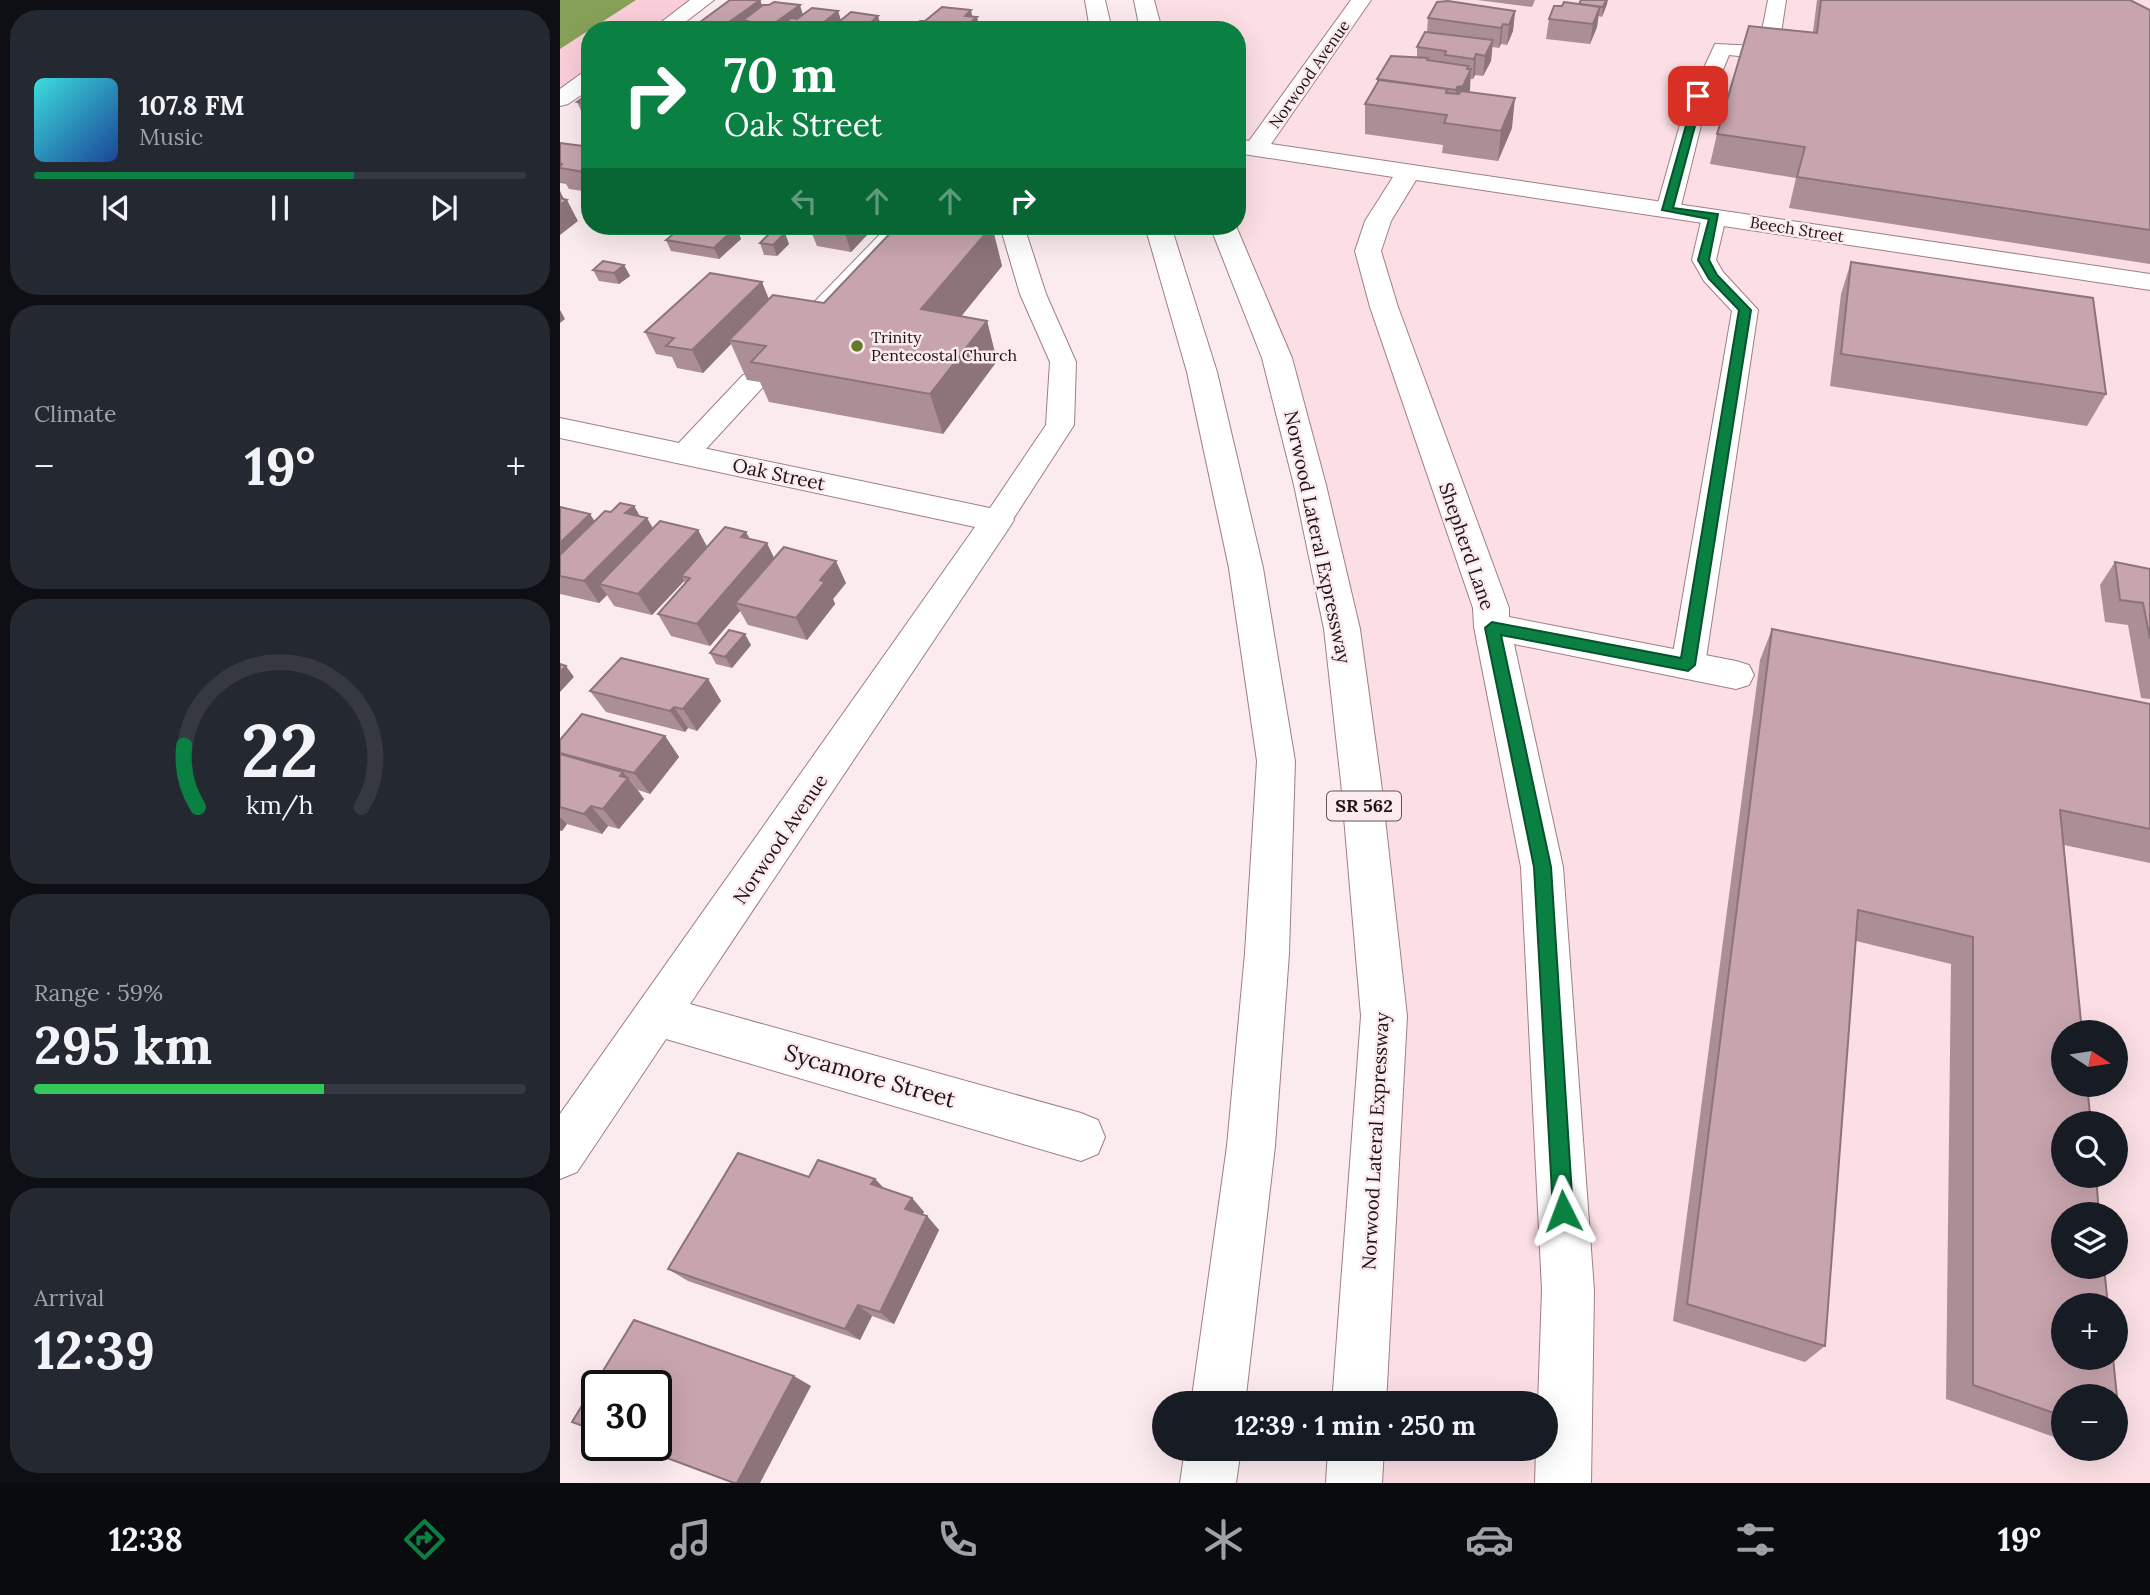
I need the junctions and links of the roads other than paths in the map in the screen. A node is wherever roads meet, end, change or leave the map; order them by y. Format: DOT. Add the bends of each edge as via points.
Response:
graph roads {
  1 [pos="704,0"];
  2 [pos="1095,0"];
  3 [pos="1144,0"];
  4 [pos="1361,0"];
  5 [pos="1777,0"];
  6 [pos="674,21"];
  7 [pos="1099,21"];
  8 [pos="1149,21"];
  9 [pos="581,84"];
  10 [pos="561,97"];
  11 [pos="1246,144"];
  12 [pos="1246,146"];
  13 [pos="1409,171"];
  14 [pos="1668,210"];
  15 [pos="1714,217"];
  16 [pos="892,235"];
  17 [pos="1015,235"];
  18 [pos="1161,235"];
  19 [pos="1227,235"];
  20 [pos="2150,282"];
  21 [pos="796,336"];
  22 [pos="753,381"];
  23 [pos="560,428"];
  24 [pos="684,455"];
  25 [pos="997,520"];
  26 [pos="1492,628"];
  27 [pos="1688,665"];
  28 [pos="1736,675"];
  29 [pos="659,1016"];
  30 [pos="1081,1137"];
  31 [pos="560,1155"];
  32 [pos="1220,1391"];
  33 [pos="1360,1391"];
  34 [pos="1211,1461"];
  35 [pos="1355,1461"];
  36 [pos="1208,1483"];
  37 [pos="1354,1483"];
  38 [pos="1563,1483"];
  1 -- 6 [label="main road"];
  2 -- 7 [label="main road"];
  3 -- 8 [label="main road"];
  4 -- 11 [label="main road, Norwood Avenue"];
  5 -- 14 [label="lane" via="1768,53 1722,48 1706,88 1698,96"];
  9 -- 10 [label="main road"];
  12 -- 13 [label="main road, Beech Street"];
  13 -- 14 [label="main road, Beech Street"];
  13 -- 26 [label="main road, Shepherd Lane" via="1378,221 1368,251 1491,608"];
  14 -- 15 [label="main road, Beech Street"];
  15 -- 20 [label="main road, Beech Street"];
  15 -- 27 [label="lane" via="1704,260 1745,310"];
  16 -- 21 [label="lane"];
  17 -- 25 [label="lane" via="1033,294 1063,362 1060,425"];
  18 -- 32 [label="main road" via="1202,372 1244,555 1276,761 1251,1146"];
  19 -- 33 [label="main road, Norwood Lateral Expressway / SR 562" via="1277,358 1310,485 1342,629 1361,782 1384,1016"];
  22 -- 24 [label="lane"];
  23 -- 24 [label="main road, Oak Street"];
  24 -- 25 [label="main road, Oak Street"];
  25 -- 29 [label="main road, Norwood Avenue"];
  26 -- 27 [label="main road"];
  26 -- 38 [label="main road, Shepherd Lane" via="1542,867 1568,1290"];
  27 -- 28 [label="main road"];
  29 -- 30 [label="main road, Sycamore Street"];
  29 -- 31 [label="main road, Norwood Avenue"];
  34 -- 36 [label="main road"];
  35 -- 37 [label="main road"];
}
